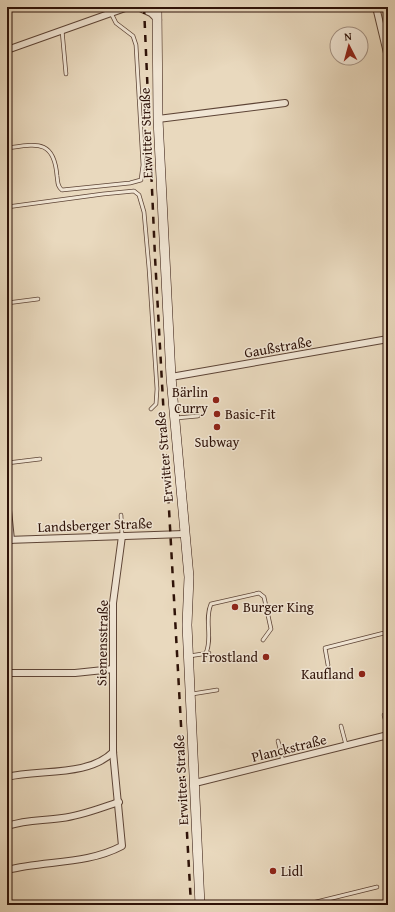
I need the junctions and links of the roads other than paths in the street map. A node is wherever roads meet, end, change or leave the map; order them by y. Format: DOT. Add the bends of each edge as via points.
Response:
graph roads {
  1 [pos="128,7"];
  2 [pos="138,7"];
  3 [pos="157,7"];
  4 [pos="376,7"];
  5 [pos="111,13"];
  6 [pos="158,20"];
  7 [pos="62,30"];
  8 [pos="7,50"];
  9 [pos="388,56"];
  10 [pos="66,74"];
  11 [pos="285,103"];
  12 [pos="158,118"];
  13 [pos="7,148"];
  14 [pos="7,207"];
  15 [pos="38,299"];
  16 [pos="7,303"];
  17 [pos="388,339"];
  18 [pos="171,377"];
  19 [pos="151,409"];
  20 [pos="198,416"];
  21 [pos="175,418"];
  22 [pos="40,459"];
  23 [pos="7,463"];
  24 [pos="7,500"];
  25 [pos="121,515"];
  26 [pos="184,534"];
  27 [pos="122,536"];
  28 [pos="9,540"];
  29 [pos="388,632"];
  30 [pos="263,640"];
  31 [pos="189,656"];
  32 [pos="328,665"];
  33 [pos="113,669"];
  34 [pos="7,673"];
  35 [pos="217,690"];
  36 [pos="190,694"];
  37 [pos="384,715"];
  38 [pos="341,726"];
  39 [pos="388,730"];
  40 [pos="388,735"];
  41 [pos="278,741"];
  42 [pos="346,746"];
  43 [pos="113,752"];
  44 [pos="283,762"];
  45 [pos="7,777"];
  46 [pos="195,783"];
  47 [pos="119,802"];
  48 [pos="7,826"];
  49 [pos="7,870"];
  50 [pos="377,887"];
  51 [pos="200,905"];
  52 [pos="304,905"];
  1 -- 5 [label="street"];
  2 -- 6 [label="street" via="151,13"];
  3 -- 6 [label="main road, Erwitter Straße"];
  4 -- 9 [label="street"];
  5 -- 7 [label="street"];
  5 -- 13 [label="lane" via="120,28 133,36 136,45 143,165 140,180 62,190 58,184 55,159 46,148 40,145"];
  6 -- 12 [label="main road, Erwitter Straße"];
  7 -- 8 [label="street"];
  7 -- 10 [label="lane"];
  11 -- 12 [label="street"];
  12 -- 18 [label="main road, Erwitter Straße"];
  14 -- 19 [label="lane" via="118,193 134,192 139,195 144,212 150,268 157,389 156,404"];
  15 -- 16 [label="lane"];
  17 -- 18 [label="street, Gaußstraße"];
  18 -- 21 [label="main road, Erwitter Straße"];
  20 -- 21 [label="lane"];
  21 -- 26 [label="main road, Erwitter Straße"];
  22 -- 23 [label="lane"];
  24 -- 28 [label="street"];
  25 -- 27 [label="lane"];
  26 -- 27 [label="street, Landsberger Straße"];
  26 -- 31 [label="main road, Erwitter Straße" via="189,577"];
  27 -- 28 [label="street, Landsberger Straße"];
  27 -- 33 [label="street, Siemensstraße" via="113,603"];
  29 -- 32 [label="lane" via="325,648"];
  30 -- 31 [label="lane" via="271,629 264,598 259,593 211,604 207,612 210,645 207,653"];
  31 -- 36 [label="main road, Erwitter Straße"];
  33 -- 34 [label="street" via="75,673"];
  33 -- 43 [label="street, Siemensstraße"];
  35 -- 36 [label="lane"];
  36 -- 46 [label="main road, Erwitter Straße"];
  37 -- 39 [label="lane"];
  38 -- 42 [label="lane"];
  40 -- 42 [label="street, Planckstraße"];
  41 -- 44 [label="lane"];
  42 -- 44 [label="street, Planckstraße"];
  43 -- 45 [label="street" via="106,759 72,770 22,773"];
  43 -- 47 [label="street, Siemensstraße"];
  44 -- 46 [label="street, Planckstraße"];
  46 -- 51 [label="main road, Erwitter Straße"];
  47 -- 48 [label="street" via="79,815 32,819"];
  47 -- 49 [label="street, Siemensstraße" via="122,846 83,859 33,864"];
  50 -- 52 [label="lane"];
}
